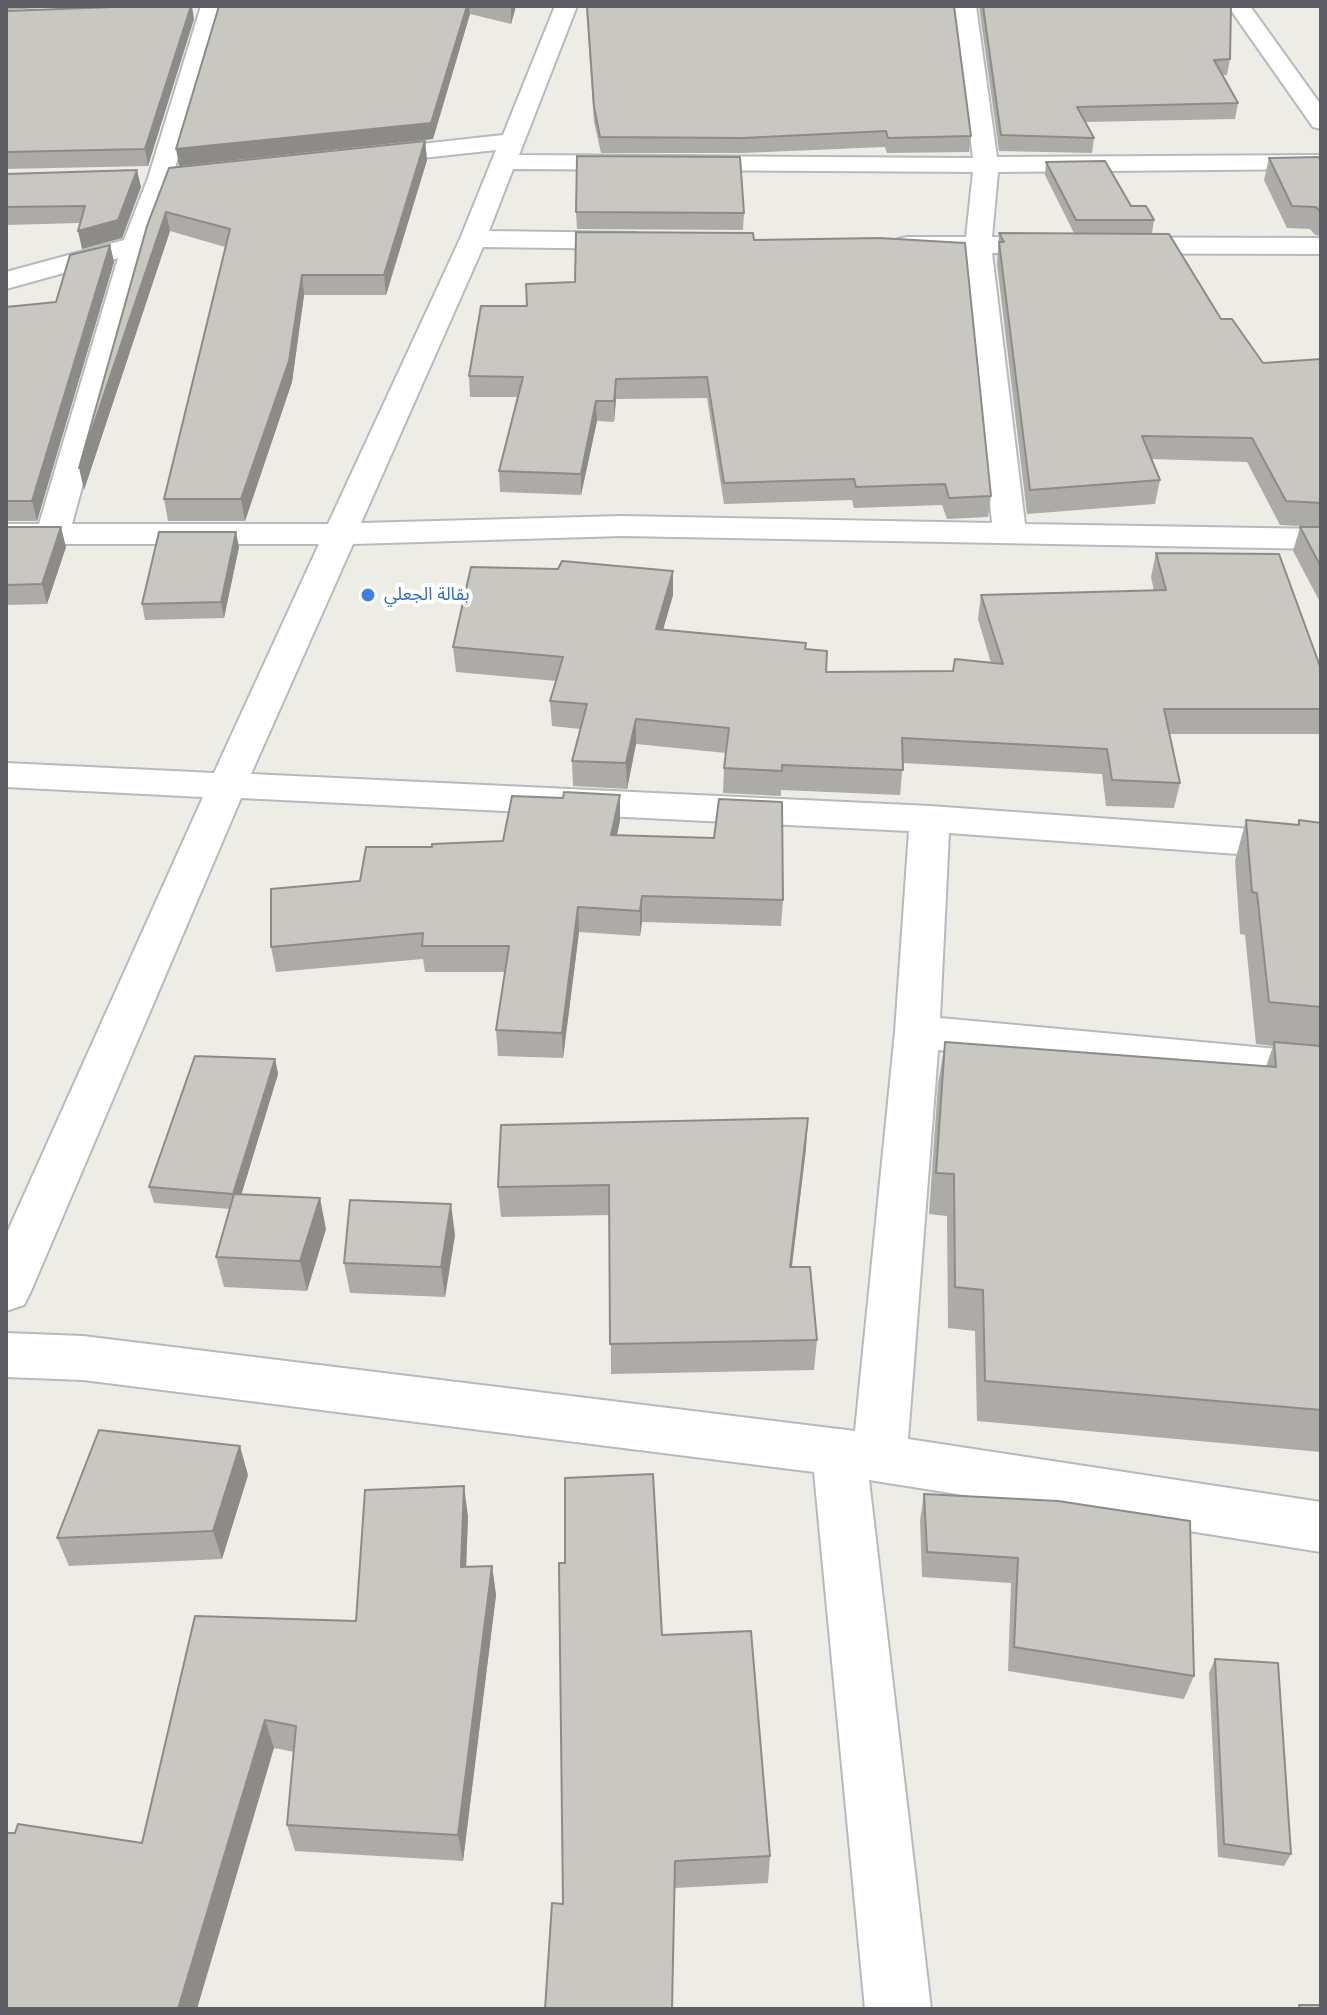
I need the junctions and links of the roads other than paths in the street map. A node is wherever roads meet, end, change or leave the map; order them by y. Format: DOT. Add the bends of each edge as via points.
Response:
graph roads {
  1 [pos="566,6"];
  2 [pos="965,6"];
  3 [pos="1239,6"];
  4 [pos="214,9"];
  5 [pos="1321,122"];
  6 [pos="508,152"];
  7 [pos="343,159"];
  8 [pos="1321,162"];
  9 [pos="986,165"];
  10 [pos="190,176"];
  11 [pos="148,178"];
  12 [pos="473,239"];
  13 [pos="659,241"];
  14 [pos="888,244"];
  15 [pos="135,245"];
  16 [pos="978,245"];
  17 [pos="1321,246"];
  18 [pos="6,281"];
  19 [pos="1009,532"];
  20 [pos="6,534"];
  21 [pos="339,534"];
  22 [pos="52,535"];
  23 [pos="1321,539"];
  24 [pos="6,775"];
  25 [pos="226,788"];
  26 [pos="930,819"];
  27 [pos="1321,847"];
  28 [pos="917,1032"];
  29 [pos="1321,1070"];
  30 [pos="6,1291"];
  31 [pos="6,1355"];
  32 [pos="859,1455"];
  33 [pos="1321,1527"];
  34 [pos="898,2009"];
  1 -- 6 [label="street"];
  2 -- 9 [label="street"];
  3 -- 5 [label="street"];
  4 -- 11 [label="street"];
  6 -- 7 [label="street"];
  6 -- 9 [label="street"];
  6 -- 12 [label="street"];
  8 -- 9 [label="street"];
  9 -- 16 [label="street"];
  10 -- 11 [label="street"];
  11 -- 15 [label="street"];
  12 -- 13 [label="street"];
  12 -- 21 [label="street"];
  14 -- 16 [label="street"];
  15 -- 18 [label="street"];
  15 -- 22 [label="street"];
  16 -- 17 [label="street"];
  16 -- 19 [label="street"];
  19 -- 21 [label="street" via="622,526"];
  19 -- 23 [label="street"];
  20 -- 22 [label="street"];
  21 -- 22 [label="street"];
  21 -- 25 [label="street"];
  24 -- 25 [label="street"];
  25 -- 26 [label="street"];
  25 -- 30 [label="street"];
  26 -- 27 [label="street"];
  26 -- 28 [label="street"];
  28 -- 29 [label="street"];
  28 -- 32 [label="street"];
  31 -- 32 [label="street" via="83,1358"];
  32 -- 33 [label="street"];
  32 -- 34 [label="street"];
}
